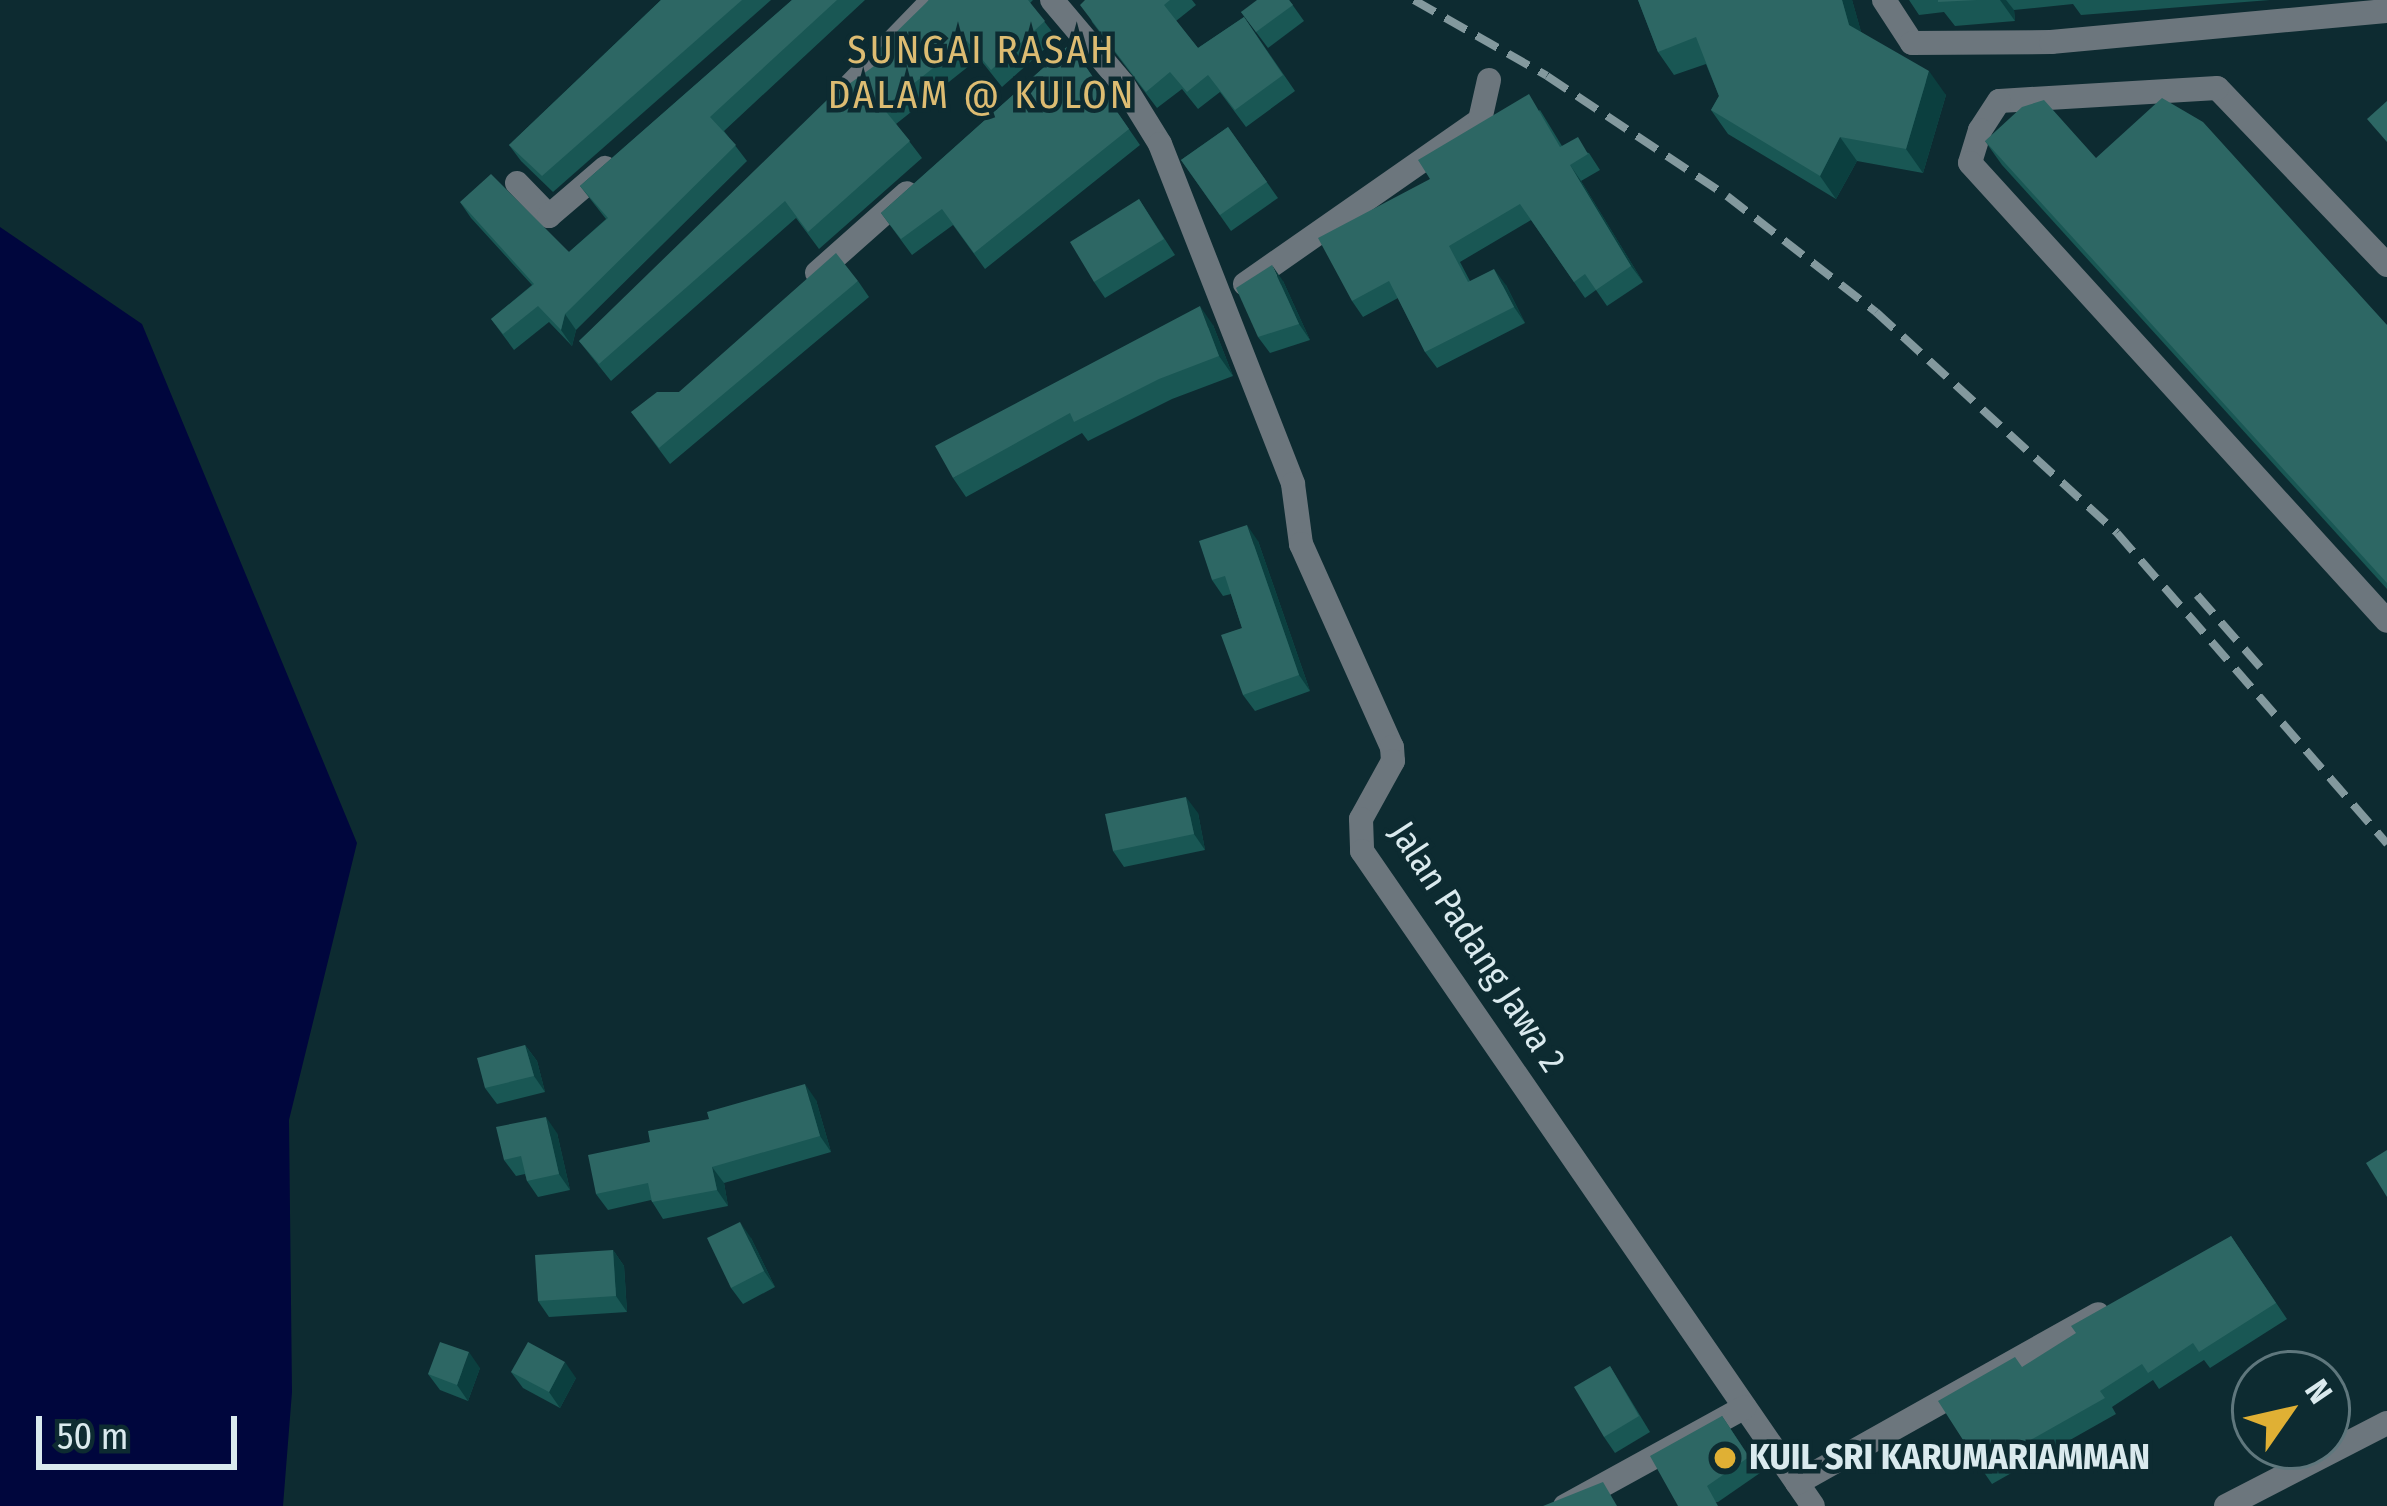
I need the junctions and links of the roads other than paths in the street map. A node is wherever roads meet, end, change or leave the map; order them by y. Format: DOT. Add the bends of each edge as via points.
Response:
graph roads {
  1 [pos="933,0"];
  2 [pos="1052,0"];
  3 [pos="1884,0"];
  4 [pos="2387,11"];
  5 [pos="1489,80"];
  6 [pos="821,116"];
  7 [pos="622,153"];
  8 [pos="925,177"];
  9 [pos="517,183"];
  10 [pos="2387,265"];
  11 [pos="802,286"];
  12 [pos="1210,307"];
  13 [pos="2387,621"];
  14 [pos="2129,1297"];
  15 [pos="1745,1407"];
  16 [pos="2387,1423"];
  17 [pos="1797,1483"];
  18 [pos="1565,1506"];
  19 [pos="1813,1506"];
  20 [pos="2226,1506"];
  1 -- 6 [label="street"];
  2 -- 12 [label="street, Jalan Padang Jawa 2" via="1075,44 1160,144"];
  3 -- 4 [label="street" via="1912,43 2051,42"];
  5 -- 12 [label="street" via="1480,120"];
  7 -- 9 [label="street" via="549,216"];
  8 -- 11 [label="street"];
  10 -- 13 [label="street" via="2230,93 2203,84 1999,101 1970,163"];
  12 -- 15 [label="street, Jalan Padang Jawa 2" via="1293,484 1301,544 1392,747 1393,761 1360,819 1362,851"];
  14 -- 17 [label="street"];
  15 -- 17 [label="street, Jalan Padang Jawa 2"];
  15 -- 18 [label="street"];
  16 -- 20 [label="street"];
  17 -- 19 [label="street, Jalan Padang Jawa 2"];
}
